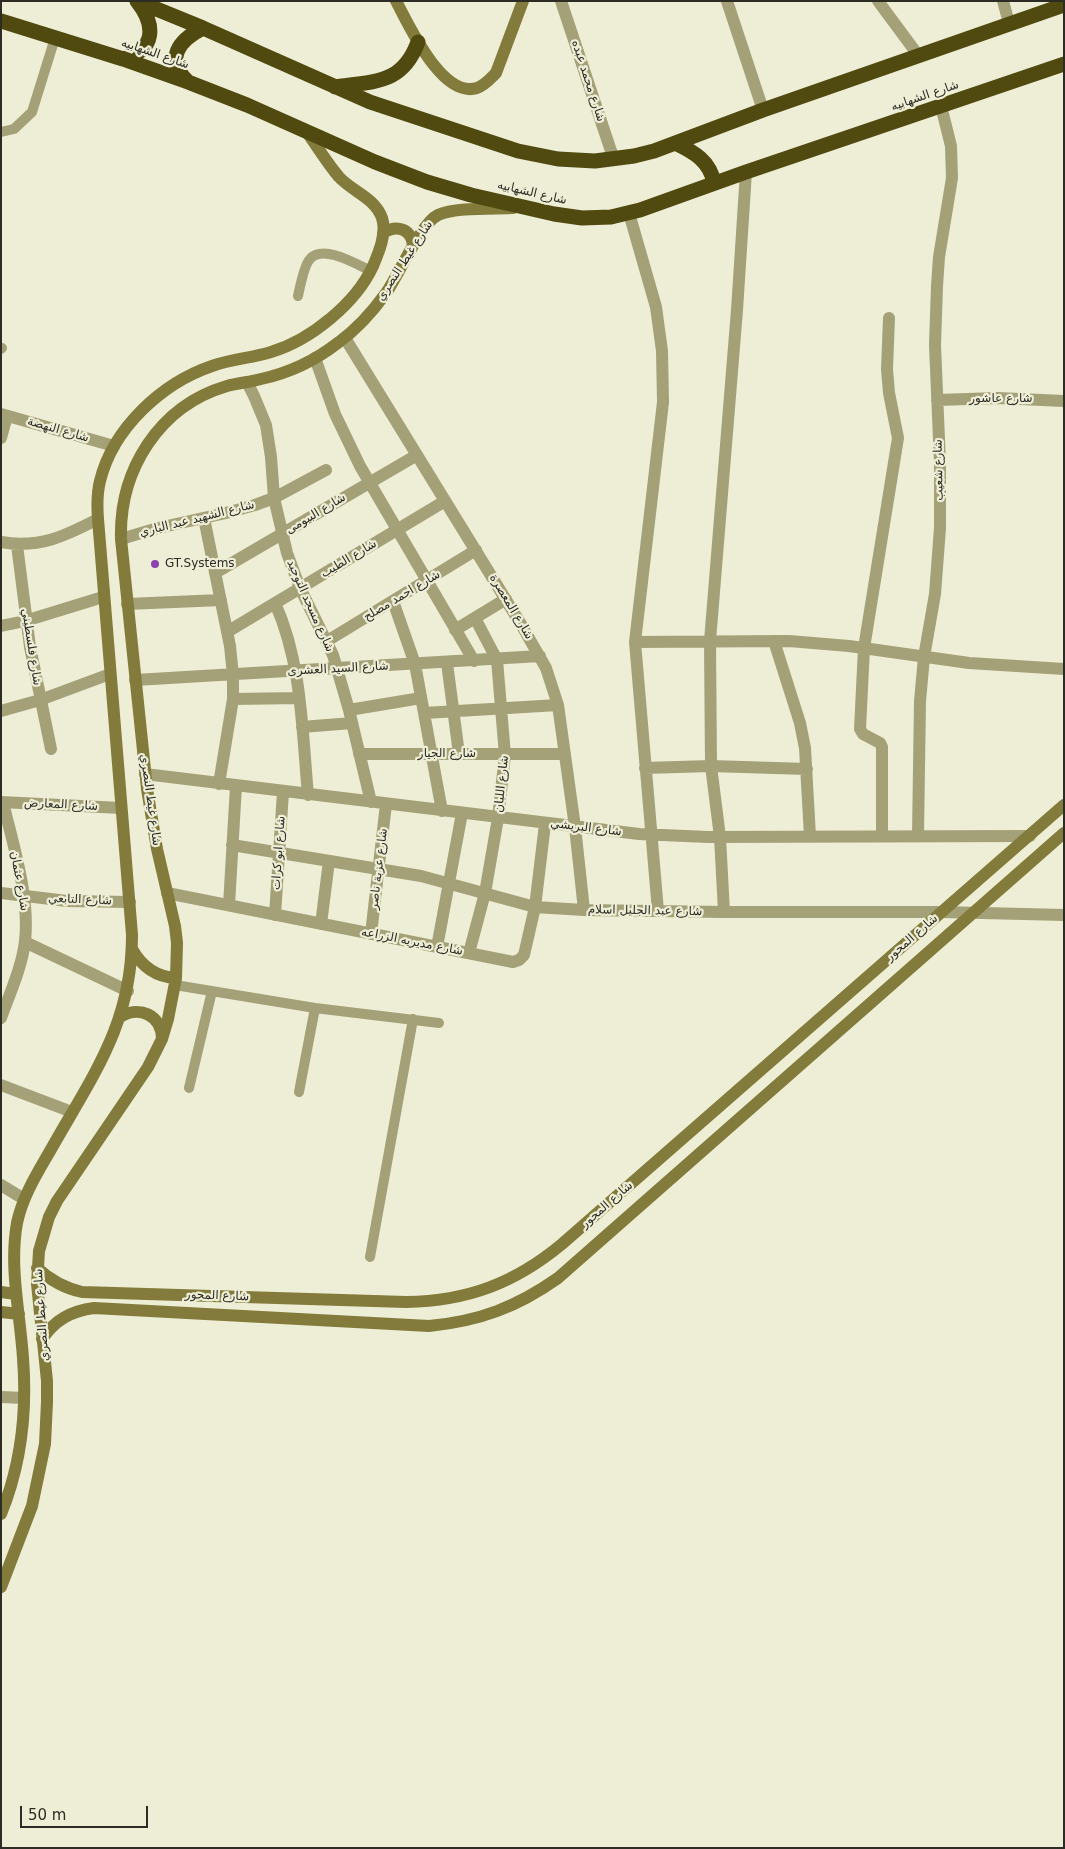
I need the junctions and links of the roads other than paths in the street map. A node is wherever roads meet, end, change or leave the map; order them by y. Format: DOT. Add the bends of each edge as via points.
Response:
graph roads {
  1 [pos="137,1"];
  2 [pos="396,1"];
  3 [pos="523,1"];
  4 [pos="561,1"];
  5 [pos="727,1"];
  6 [pos="878,1"];
  7 [pos="1003,1"];
  8 [pos="1064,5"];
  9 [pos="1,21"];
  10 [pos="1009,23"];
  11 [pos="203,28"];
  12 [pos="55,38"];
  13 [pos="418,42"];
  14 [pos="918,55"];
  15 [pos="123,59"];
  16 [pos="1064,64"];
  17 [pos="188,82"];
  18 [pos="334,88"];
  19 [pos="941,106"];
  20 [pos="763,110"];
  21 [pos="306,131"];
  22 [pos="1,132"];
  23 [pos="675,143"];
  24 [pos="614,160"];
  25 [pos="746,172"];
  26 [pos="714,183"];
  27 [pos="524,207"];
  28 [pos="630,213"];
  29 [pos="383,233"];
  30 [pos="413,245"];
  31 [pos="371,271"];
  32 [pos="298,296"];
  33 [pos="889,318"];
  34 [pos="345,338"];
  35 [pos="315,358"];
  36 [pos="247,382"];
  37 [pos="937,400"];
  38 [pos="1064,401"];
  39 [pos="4,415"];
  40 [pos="1,438"];
  41 [pos="114,446"];
  42 [pos="417,455"];
  43 [pos="326,470"];
  44 [pos="369,483"];
  45 [pos="274,498"];
  46 [pos="446,501"];
  47 [pos="204,518"];
  48 [pos="98,519"];
  49 [pos="397,530"];
  50 [pos="281,535"];
  51 [pos="120,539"];
  52 [pos="1,542"];
  53 [pos="17,545"];
  54 [pos="476,550"];
  55 [pos="215,574"];
  56 [pos="426,580"];
  57 [pos="300,588"];
  58 [pos="103,597"];
  59 [pos="506,599"];
  60 [pos="220,600"];
  61 [pos="393,601"];
  62 [pos="275,603"];
  63 [pos="127,604"];
  64 [pos="475,618"];
  65 [pos="25,621"];
  66 [pos="1,626"];
  67 [pos="455,630"];
  68 [pos="227,632"];
  69 [pos="327,641"];
  70 [pos="710,641"];
  71 [pos="774,641"];
  72 [pos="635,642"];
  73 [pos="864,648"];
  74 [pos="540,656"];
  75 [pos="924,657"];
  76 [pos="497,660"];
  77 [pos="474,661"];
  78 [pos="446,663"];
  79 [pos="415,664"];
  80 [pos="337,669"];
  81 [pos="1064,669"];
  82 [pos="296,671"];
  83 [pos="110,674"];
  84 [pos="234,675"];
  85 [pos="135,680"];
  86 [pos="299,698"];
  87 [pos="421,698"];
  88 [pos="233,699"];
  89 [pos="40,700"];
  90 [pos="558,706"];
  91 [pos="501,709"];
  92 [pos="349,710"];
  93 [pos="1,711"];
  94 [pos="453,712"];
  95 [pos="424,714"];
  96 [pos="352,723"];
  97 [pos="302,726"];
  98 [pos="52,749"];
  99 [pos="359,754"];
  100 [pos="432,754"];
  101 [pos="459,754"];
  102 [pos="565,754"];
  103 [pos="505,755"];
  104 [pos="711,766"];
  105 [pos="644,768"];
  106 [pos="808,769"];
  107 [pos="145,774"];
  108 [pos="219,784"];
  109 [pos="236,786"];
  110 [pos="283,792"];
  111 [pos="308,795"];
  112 [pos="2,802"];
  113 [pos="371,802"];
  114 [pos="386,804"];
  115 [pos="1064,805"];
  116 [pos="121,808"];
  117 [pos="442,811"];
  118 [pos="462,813"];
  119 [pos="498,818"];
  120 [pos="545,824"];
  121 [pos="575,827"];
  122 [pos="652,835"];
  123 [pos="918,835"];
  124 [pos="1063,835"];
  125 [pos="810,836"];
  126 [pos="882,836"];
  127 [pos="1030,836"];
  128 [pos="720,837"];
  129 [pos="232,846"];
  130 [pos="280,853"];
  131 [pos="329,861"];
  132 [pos="378,868"];
  133 [pos="449,882"];
  134 [pos="1,893"];
  135 [pos="168,893"];
  136 [pos="486,893"];
  137 [pos="24,897"];
  138 [pos="130,902"];
  139 [pos="229,905"];
  140 [pos="535,907"];
  141 [pos="584,910"];
  142 [pos="658,912"];
  143 [pos="724,912"];
  144 [pos="942,912"];
  145 [pos="974,913"];
  146 [pos="1064,914"];
  147 [pos="276,915"];
  148 [pos="322,924"];
  149 [pos="371,934"];
  150 [pos="25,942"];
  151 [pos="436,947"];
  152 [pos="132,949"];
  153 [pos="469,953"];
  154 [pos="176,982"];
  155 [pos="128,991"];
  156 [pos="212,991"];
  157 [pos="314,1008"];
  158 [pos="1,1018"];
  159 [pos="120,1018"];
  160 [pos="413,1020"];
  161 [pos="439,1022"];
  162 [pos="162,1039"];
  163 [pos="1,1085"];
  164 [pos="189,1088"];
  165 [pos="299,1092"];
  166 [pos="72,1112"];
  167 [pos="1,1185"];
  168 [pos="24,1199"];
  169 [pos="370,1257"];
  170 [pos="37,1268"];
  171 [pos="1,1292"];
  172 [pos="16,1294"];
  173 [pos="1,1312"];
  174 [pos="19,1314"];
  175 [pos="42,1339"];
  176 [pos="1,1397"];
  177 [pos="24,1398"];
  178 [pos="6,1486"];
  179 [pos="1,1514"];
  180 [pos="1,1587"];
  1 -- 11 [label="highway"];
  1 -- 15 [label="highway" via="149,20 149,36 142,50"];
  2 -- 13 [label="main road"];
  3 -- 13 [label="main road" via="496,73 477,88 468,89 448,80"];
  4 -- 24 [label="street, شارع محمد عبده"];
  5 -- 20 [label="street"];
  6 -- 14 [label="street"];
  7 -- 10 [label="street"];
  8 -- 10 [label="highway"];
  9 -- 12 [label="highway, شارع الشهابيه"];
  10 -- 14 [label="highway"];
  11 -- 17 [label="highway" via="182,41 177,52 180,74"];
  11 -- 18 [label="highway"];
  12 -- 15 [label="highway, شارع الشهابيه"];
  12 -- 22 [label="lane" via="32,112 14,129"];
  13 -- 18 [label="highway" via="405,67 394,75"];
  14 -- 20 [label="highway"];
  15 -- 17 [label="highway, شارع الشهابيه"];
  16 -- 19 [label="highway, شارع الشهابيه"];
  17 -- 21 [label="highway, شارع الشهابيه"];
  18 -- 24 [label="highway" via="518,151 577,161"];
  19 -- 25 [label="highway, شارع الشهابيه"];
  19 -- 37 [label="street, شارع شعيب" via="951,146 952,178 936,286"];
  20 -- 23 [label="highway"];
  21 -- 27 [label="highway, شارع الشهابيه" via="412,176 471,195"];
  21 -- 29 [label="main road, شارع غيط النصري" via="338,176 379,211"];
  23 -- 24 [label="highway"];
  23 -- 26 [label="highway" via="703,160"];
  25 -- 26 [label="highway, شارع الشهابيه"];
  25 -- 70 [label="street"];
  26 -- 28 [label="highway, شارع الشهابيه"];
  27 -- 28 [label="highway, شارع الشهابيه" via="582,218"];
  27 -- 30 [label="main road, شارع غيط النصري" via="464,210 438,215"];
  28 -- 72 [label="street" via="656,306 662,351 663,402"];
  29 -- 30 [label="main road" via="393,228 403,229 410,235"];
  29 -- 31 [label="main road, شارع غيط النصري"];
  30 -- 34 [label="main road, شارع غيط النصري" via="387,291"];
  31 -- 32 [label="lane" via="327,252 317,253 308,260"];
  31 -- 41 [label="main road, شارع غيط النصري" via="348,302 302,338 273,352 212,366 163,392 136,417"];
  33 -- 73 [label="street" via="887,368 898,438"];
  34 -- 35 [label="main road, شارع غيط النصري"];
  34 -- 42 [label="street, شارع المعصرة"];
  35 -- 36 [label="main road, شارع غيط النصري" via="289,371"];
  35 -- 44 [label="street" via="344,434"];
  36 -- 45 [label="street, شارع مسجد التوحيد" via="266,426"];
  36 -- 51 [label="main road, شارع غيط النصري" via="226,387 189,404 158,431 145,448 129,480 122,509"];
  37 -- 38 [label="street, شارع عاشور" via="1006,398"];
  37 -- 75 [label="street, شارع شعيب" via="940,537 935,594"];
  39 -- 40 [label="street"];
  39 -- 41 [label="street, شارع النهضة"];
  41 -- 48 [label="main road, شارع غيط النصري" via="100,481"];
  42 -- 44 [label="street, شارع البيومى"];
  42 -- 46 [label="street, شارع المعصرة"];
  43 -- 45 [label="street, شارع الشهيد عبد الباري"];
  44 -- 49 [label="street"];
  44 -- 50 [label="street, شارع البيومى"];
  45 -- 47 [label="street, شارع الشهيد عبد الباري"];
  45 -- 50 [label="street, شارع مسجد التوحيد"];
  46 -- 49 [label="street, شارع الطيب"];
  46 -- 54 [label="street, شارع المعصرة"];
  47 -- 51 [label="street, شارع الشهيد عبد الباري"];
  47 -- 55 [label="street"];
  48 -- 53 [label="street" via="57,538"];
  48 -- 58 [label="main road, شارع غيط النصري"];
  49 -- 56 [label="street"];
  49 -- 57 [label="street, شارع الطيب"];
  50 -- 55 [label="street, شارع البيومى"];
  50 -- 57 [label="street, شارع مسجد التوحيد"];
  51 -- 63 [label="main road, شارع غيط النصري"];
  52 -- 53 [label="street"];
  53 -- 65 [label="street, شارع فلسطيني"];
  54 -- 56 [label="street, شارع احمد مصلح"];
  54 -- 59 [label="street, شارع المعصرة"];
  55 -- 60 [label="street"];
  56 -- 61 [label="street, شارع احمد مصلح"];
  56 -- 67 [label="street"];
  57 -- 62 [label="street, شارع الطيب"];
  57 -- 69 [label="street, شارع مسجد التوحيد"];
  58 -- 65 [label="street"];
  58 -- 83 [label="main road, شارع غيط النصري"];
  59 -- 64 [label="street"];
  59 -- 74 [label="street, شارع المعصرة"];
  60 -- 63 [label="street"];
  60 -- 68 [label="street"];
  61 -- 69 [label="street, شارع احمد مصلح"];
  61 -- 79 [label="street"];
  62 -- 68 [label="street, شارع الطيب"];
  62 -- 82 [label="street" via="288,636"];
  63 -- 85 [label="main road, شارع غيط النصري"];
  64 -- 67 [label="street"];
  64 -- 76 [label="street, شارع اللبان"];
  65 -- 66 [label="street"];
  65 -- 89 [label="street, شارع فلسطيني"];
  67 -- 77 [label="street"];
  68 -- 84 [label="street"];
  69 -- 80 [label="street, شارع مسجد التوحيد"];
  70 -- 71 [label="street"];
  70 -- 72 [label="street"];
  70 -- 104 [label="street"];
  71 -- 73 [label="street"];
  71 -- 106 [label="street" via="800,723"];
  72 -- 105 [label="street"];
  73 -- 75 [label="street"];
  73 -- 126 [label="street" via="860,730 880,742 882,747"];
  74 -- 76 [label="street, شارع السيد العشرى"];
  74 -- 90 [label="street, شارع المعصرة"];
  75 -- 81 [label="street"];
  75 -- 123 [label="street, شارع شعيب" via="919,729"];
  76 -- 77 [label="street, شارع السيد العشرى"];
  76 -- 91 [label="street, شارع اللبان"];
  77 -- 78 [label="street, شارع السيد العشرى"];
  78 -- 79 [label="street, شارع السيد العشرى"];
  78 -- 94 [label="street"];
  79 -- 80 [label="street, شارع السيد العشرى"];
  79 -- 87 [label="street"];
  80 -- 82 [label="street, شارع السيد العشرى"];
  80 -- 92 [label="street, شارع مسجد التوحيد"];
  82 -- 84 [label="street, شارع السيد العشرى"];
  82 -- 86 [label="street"];
  83 -- 89 [label="street"];
  83 -- 116 [label="main road, شارع غيط النصري"];
  84 -- 85 [label="street, شارع السيد العشرى"];
  84 -- 88 [label="street"];
  85 -- 107 [label="main road, شارع غيط النصري"];
  86 -- 88 [label="street"];
  86 -- 97 [label="street"];
  87 -- 92 [label="street"];
  87 -- 95 [label="street"];
  88 -- 108 [label="street"];
  89 -- 93 [label="street"];
  89 -- 98 [label="street, شارع فلسطيني"];
  90 -- 91 [label="street"];
  90 -- 102 [label="street, شارع المعصرة"];
  91 -- 94 [label="street"];
  91 -- 103 [label="street, شارع اللبان"];
  92 -- 96 [label="street, شارع مسجد التوحيد"];
  94 -- 95 [label="street"];
  94 -- 101 [label="street"];
  95 -- 100 [label="street"];
  96 -- 97 [label="street"];
  96 -- 99 [label="street, شارع مسجد التوحيد"];
  97 -- 111 [label="street"];
  99 -- 100 [label="street, شارع الجيار"];
  99 -- 113 [label="street, شارع مسجد التوحيد"];
  100 -- 101 [label="street, شارع الجيار"];
  100 -- 117 [label="street"];
  101 -- 103 [label="street, شارع الجيار"];
  102 -- 103 [label="street, شارع الجيار"];
  102 -- 121 [label="street, شارع المعصرة"];
  103 -- 119 [label="street, شارع اللبان"];
  104 -- 105 [label="street"];
  104 -- 106 [label="street"];
  104 -- 128 [label="street"];
  105 -- 122 [label="street"];
  106 -- 125 [label="street"];
  107 -- 108 [label="street, شارع البريشي"];
  107 -- 135 [label="main road, شارع غيط النصري" via="154,834"];
  108 -- 109 [label="street, شارع البريشي"];
  109 -- 110 [label="street, شارع البريشي"];
  109 -- 129 [label="street"];
  110 -- 111 [label="street, شارع البريشي"];
  110 -- 130 [label="street, شارع ابو كرات"];
  111 -- 113 [label="street, شارع البريشي"];
  112 -- 116 [label="street, شارع المعارض"];
  112 -- 137 [label="street, شارع عثمان"];
  113 -- 114 [label="street, شارع البريشي"];
  114 -- 117 [label="street, شارع البريشي"];
  114 -- 132 [label="street, شارع عزبة ناصر"];
  115 -- 127 [label="main road, شارع المحور"];
  116 -- 138 [label="main road, شارع غيط النصري"];
  117 -- 118 [label="street, شارع البريشي"];
  118 -- 119 [label="street, شارع البريشي"];
  118 -- 133 [label="street"];
  119 -- 120 [label="street, شارع البريشي"];
  119 -- 136 [label="street, شارع اللبان"];
  120 -- 121 [label="street, شارع البريشي"];
  120 -- 140 [label="street, شارع مديريه الزراعه"];
  121 -- 122 [label="street, شارع البريشي"];
  121 -- 141 [label="street, شارع المعصرة"];
  122 -- 128 [label="street, شارع البريشي"];
  122 -- 142 [label="street"];
  123 -- 126 [label="street, شارع البريشي"];
  123 -- 127 [label="street, شارع البريشي"];
  124 -- 145 [label="main road, شارع المحور"];
  125 -- 126 [label="street, شارع البريشي"];
  125 -- 128 [label="street, شارع البريشي"];
  127 -- 144 [label="main road, شارع المحور"];
  128 -- 143 [label="street"];
  129 -- 130 [label="street, شارع عبد الجليل اسلام"];
  129 -- 139 [label="street"];
  130 -- 131 [label="street, شارع عبد الجليل اسلام"];
  130 -- 147 [label="street, شارع ابو كرات"];
  131 -- 132 [label="street, شارع عبد الجليل اسلام"];
  131 -- 148 [label="street"];
  132 -- 133 [label="street, شارع عبد الجليل اسلام"];
  132 -- 149 [label="street, شارع عزبة ناصر"];
  133 -- 136 [label="street, شارع عبد الجليل اسلام"];
  133 -- 151 [label="street"];
  134 -- 137 [label="street, شارع التابعي"];
  135 -- 139 [label="street, شارع مديريه الزراعه"];
  135 -- 154 [label="main road, شارع غيط النصري" via="177,943"];
  136 -- 140 [label="street, شارع عبد الجليل اسلام"];
  136 -- 153 [label="street, شارع اللبان"];
  137 -- 138 [label="street, شارع التابعي"];
  137 -- 150 [label="street, شارع عثمان"];
  138 -- 152 [label="main road, شارع غيط النصري"];
  139 -- 147 [label="street, شارع مديريه الزراعه"];
  140 -- 141 [label="street, شارع عبد الجليل اسلام"];
  140 -- 153 [label="street, شارع مديريه الزراعه" via="524,955 519,960 509,962"];
  141 -- 142 [label="street, شارع عبد الجليل اسلام"];
  142 -- 143 [label="street, شارع عبد الجليل اسلام"];
  143 -- 144 [label="street, شارع عبد الجليل اسلام"];
  144 -- 145 [label="street, شارع عبد الجليل اسلام"];
  144 -- 170 [label="main road, شارع المحور" via="562,1244 528,1270 490,1288 449,1299 406,1302 82,1292 62,1286"];
  145 -- 146 [label="street, شارع عبد الجليل اسلام"];
  145 -- 175 [label="main road, شارع المحور" via="558,1278 519,1303 475,1319 429,1326 94,1308 64,1316"];
  147 -- 148 [label="street, شارع مديريه الزراعه"];
  148 -- 149 [label="street, شارع مديريه الزراعه"];
  149 -- 151 [label="street, شارع مديريه الزراعه"];
  150 -- 155 [label="street"];
  150 -- 158 [label="street, شارع عثمان"];
  151 -- 153 [label="street, شارع مديريه الزراعه"];
  152 -- 154 [label="main road" via="150,970"];
  152 -- 155 [label="main road, شارع غيط النصري"];
  154 -- 156 [label="lane"];
  154 -- 162 [label="main road, شارع غيط النصري"];
  155 -- 159 [label="main road, شارع غيط النصري"];
  156 -- 157 [label="lane"];
  156 -- 164 [label="lane"];
  157 -- 160 [label="lane"];
  157 -- 165 [label="lane"];
  159 -- 162 [label="main road" via="135,1011 150,1015 160,1028"];
  159 -- 166 [label="main road, شارع غيط النصري" via="106,1053"];
  160 -- 161 [label="lane"];
  160 -- 169 [label="lane"];
  162 -- 170 [label="main road, شارع غيط النصري" via="148,1067 57,1201 43,1233"];
  163 -- 166 [label="street"];
  166 -- 168 [label="main road, شارع غيط النصري"];
  167 -- 168 [label="street"];
  168 -- 172 [label="main road, شارع غيط النصري" via="14,1244"];
  170 -- 175 [label="main road, شارع غيط النصري"];
  171 -- 172 [label="main road"];
  172 -- 174 [label="main road, شارع غيط النصري"];
  173 -- 174 [label="main road"];
  174 -- 177 [label="main road, شارع غيط النصري"];
  175 -- 180 [label="main road, شارع غيط النصري" via="47,1402 42,1465 26,1526"];
  176 -- 177 [label="street"];
  177 -- 178 [label="main road, شارع غيط النصري" via="19,1452"];
  178 -- 179 [label="main road, شارع غيط النصري"];
}
